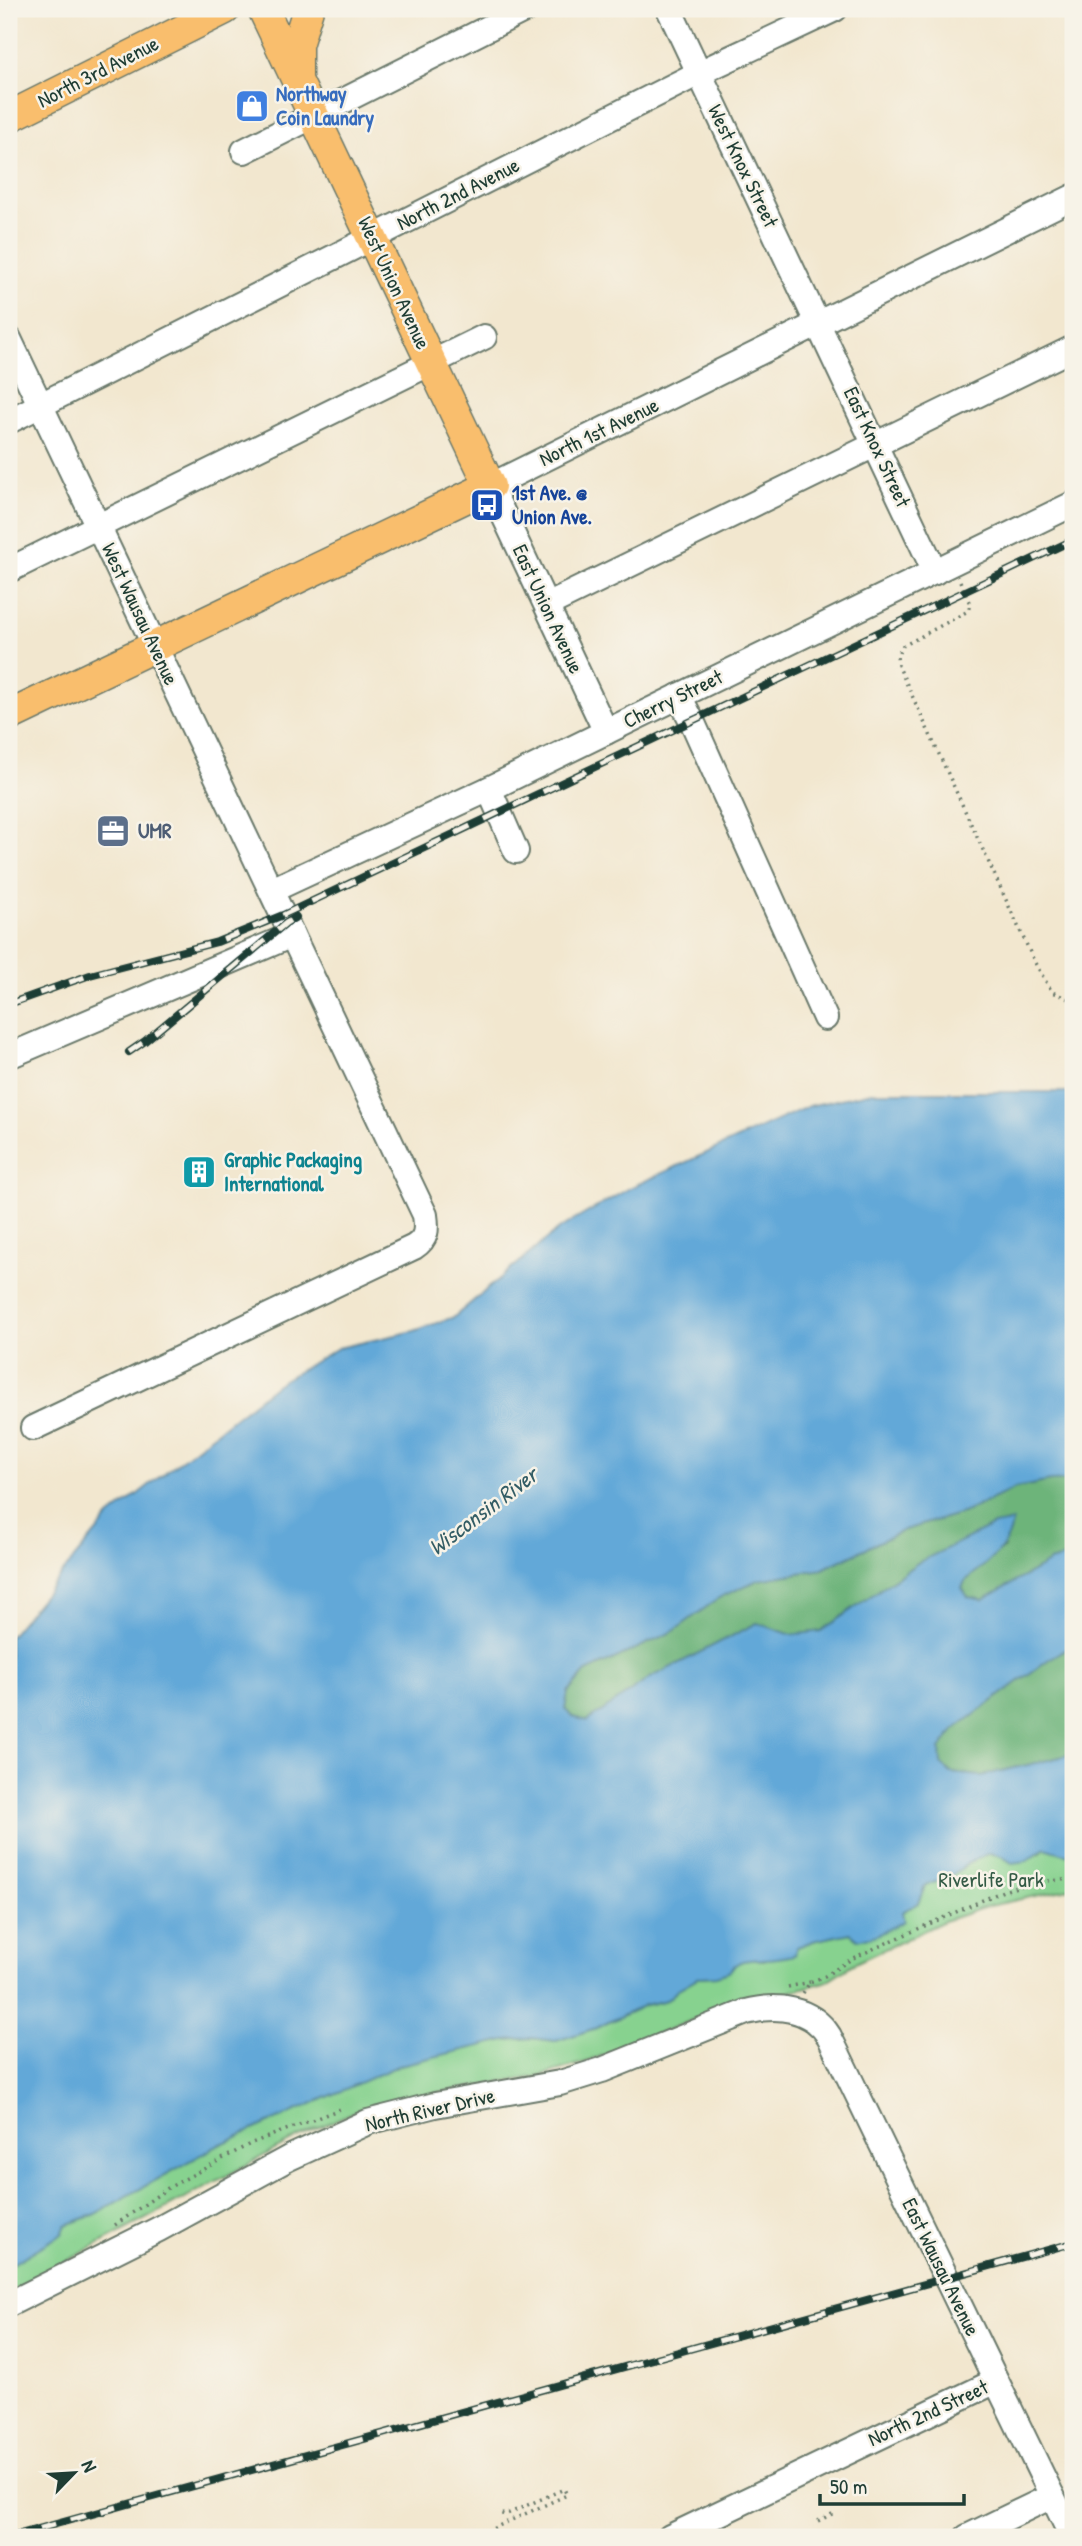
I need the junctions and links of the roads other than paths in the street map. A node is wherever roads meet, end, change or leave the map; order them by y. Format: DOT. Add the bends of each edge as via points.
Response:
graph roads {
  1 [pos="225,9"];
  2 [pos="263,9"];
  3 [pos="309,9"];
  4 [pos="669,9"];
  5 [pos="835,9"];
  6 [pos="518,10"];
  7 [pos="699,74"];
  8 [pos="297,80"];
  9 [pos="314,116"];
  10 [pos="9,117"];
  11 [pos="244,151"];
  12 [pos="1073,197"];
  13 [pos="373,236"];
  14 [pos="818,323"];
  15 [pos="484,337"];
  16 [pos="9,339"];
  17 [pos="1073,348"];
  18 [pos="432,362"];
  19 [pos="41,406"];
  20 [pos="9,421"];
  21 [pos="875,443"];
  22 [pos="490,486"];
  23 [pos="1073,505"];
  24 [pos="98,527"];
  25 [pos="943,568"];
  26 [pos="9,570"];
  27 [pos="547,606"];
  28 [pos="155,646"];
  29 [pos="679,696"];
  30 [pos="9,716"];
  31 [pos="606,732"];
  32 [pos="489,789"];
  33 [pos="516,851"];
  34 [pos="272,890"];
  35 [pos="292,935"];
  36 [pos="825,1018"];
  37 [pos="9,1055"];
  38 [pos="33,1427"];
  39 [pos="796,2010"];
  40 [pos="9,2304"];
  41 [pos="996,2381"];
  42 [pos="1052,2496"];
  43 [pos="701,2530"];
  44 [pos="670,2537"];
  45 [pos="967,2537"];
  46 [pos="1072,2537"];
  1 -- 10 [label="main road, North 3rd Avenue"];
  2 -- 8 [label="main road, West Union Avenue"];
  3 -- 8 [label="main road" via="297,45"];
  4 -- 7 [label="street, West Knox Street"];
  5 -- 7 [label="street, North 2nd Avenue"];
  6 -- 9 [label="street"];
  7 -- 13 [label="street, North 2nd Avenue"];
  7 -- 14 [label="street, West Knox Street"];
  8 -- 9 [label="main road, West Union Avenue"];
  9 -- 11 [label="street"];
  9 -- 13 [label="main road, West Union Avenue"];
  12 -- 14 [label="street, North 1st Avenue"];
  13 -- 18 [label="main road, West Union Avenue"];
  13 -- 19 [label="street, North 2nd Avenue"];
  14 -- 21 [label="street, East Knox Street"];
  14 -- 22 [label="street, North 1st Avenue"];
  15 -- 18 [label="street"];
  16 -- 19 [label="street, West Wausau Avenue"];
  17 -- 21 [label="street"];
  18 -- 22 [label="main road, West Union Avenue"];
  18 -- 24 [label="street"];
  19 -- 20 [label="street, North 2nd Avenue"];
  19 -- 24 [label="street, West Wausau Avenue"];
  21 -- 25 [label="street, East Knox Street"];
  21 -- 27 [label="street"];
  22 -- 27 [label="street, East Union Avenue"];
  22 -- 28 [label="main road, North 1st Avenue"];
  23 -- 25 [label="street, Cherry Street"];
  24 -- 26 [label="street"];
  24 -- 28 [label="street, West Wausau Avenue"];
  25 -- 29 [label="street, Cherry Street"];
  27 -- 31 [label="street, East Union Avenue"];
  28 -- 30 [label="main road, North 1st Avenue"];
  28 -- 34 [label="street, West Wausau Avenue"];
  29 -- 31 [label="street, Cherry Street"];
  29 -- 36 [label="street"];
  31 -- 32 [label="street, Cherry Street"];
  32 -- 33 [label="street"];
  32 -- 34 [label="street, Cherry Street"];
  34 -- 35 [label="street, West Wausau Avenue"];
  35 -- 37 [label="street"];
  35 -- 38 [label="street, West Wausau Avenue" via="425,1215 424,1237 414,1247"];
  39 -- 40 [label="street, North River Drive" via="751,2011 560,2083 368,2122 289,2158"];
  39 -- 41 [label="street, East Wausau Avenue" via="820,2023 829,2036"];
  41 -- 42 [label="street, East Wausau Avenue"];
  41 -- 43 [label="street, North 2nd Street"];
  42 -- 45 [label="street"];
  42 -- 46 [label="street, East Wausau Avenue"];
  43 -- 44 [label="street, North 2nd Street"];
}
